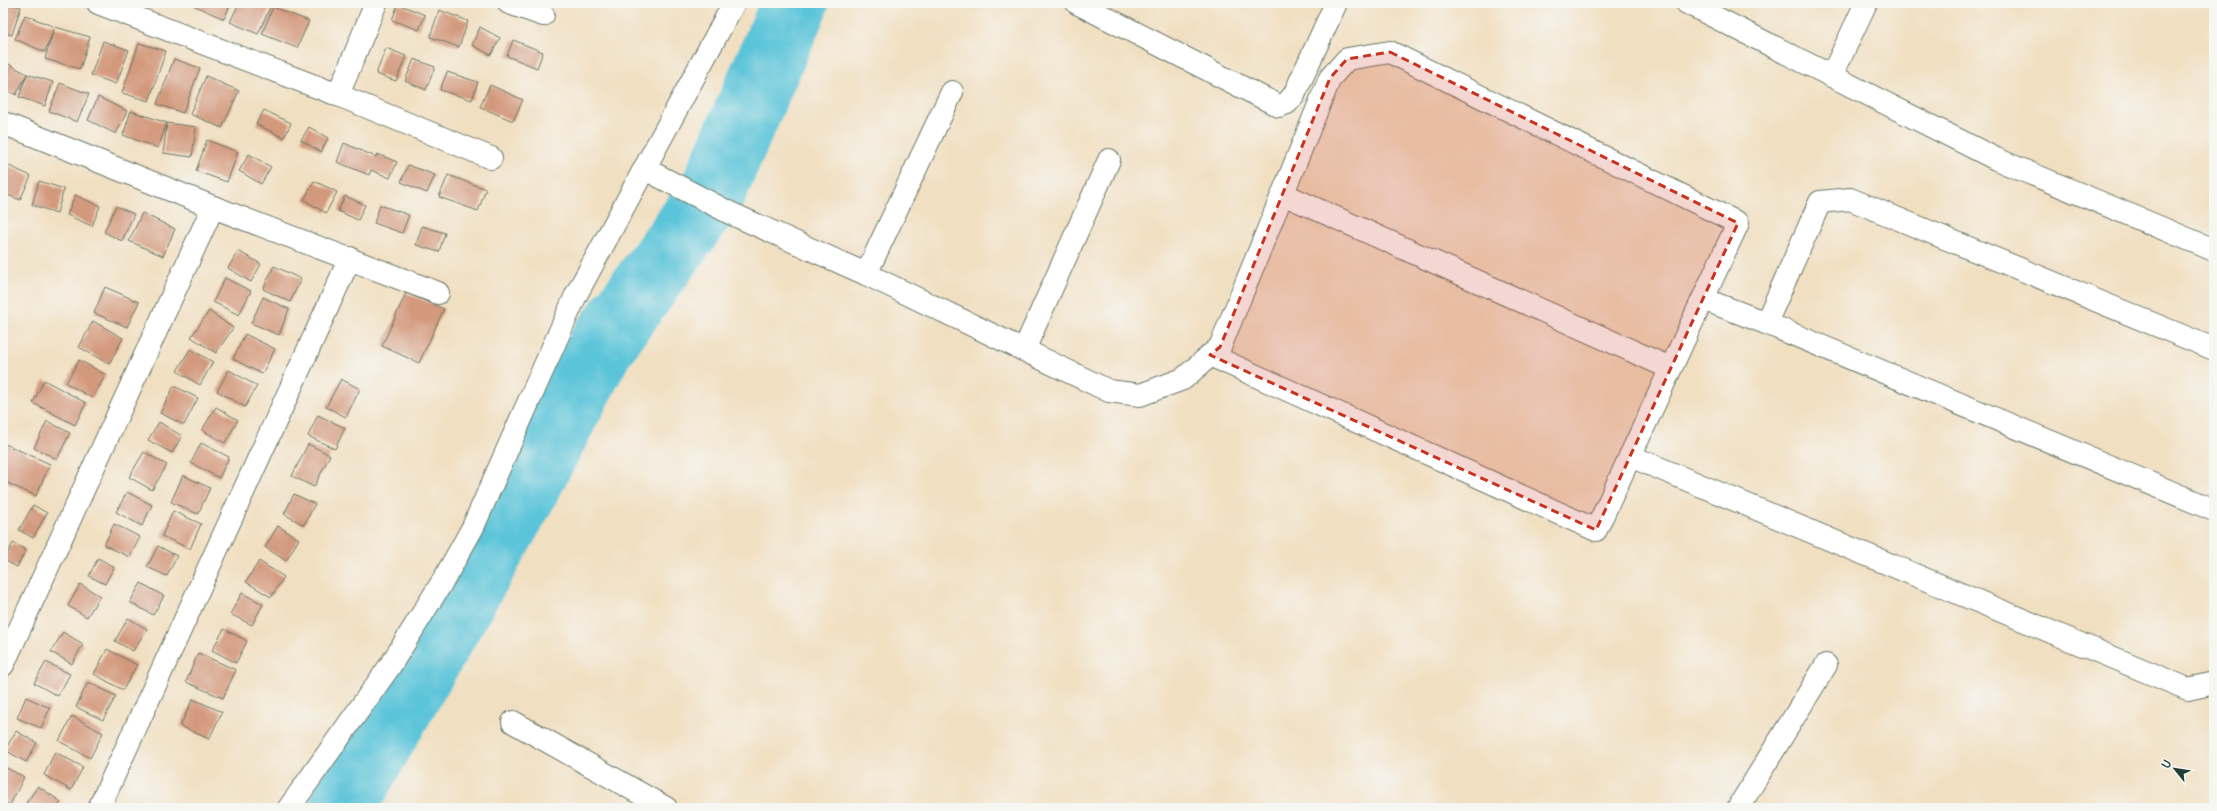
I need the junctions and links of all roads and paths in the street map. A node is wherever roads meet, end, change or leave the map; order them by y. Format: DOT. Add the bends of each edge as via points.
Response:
graph roads {
  1 [pos="98,3"];
  2 [pos="376,3"];
  3 [pos="509,3"];
  4 [pos="734,3"];
  5 [pos="1078,3"];
  6 [pos="1336,3"];
  7 [pos="1687,3"];
  8 [pos="1866,3"];
  9 [pos="543,15"];
  10 [pos="1832,75"];
  11 [pos="952,92"];
  12 [pos="338,95"];
  13 [pos="3,123"];
  14 [pos="491,158"];
  15 [pos="1109,160"];
  16 [pos="645,169"];
  17 [pos="1283,194"];
  18 [pos="213,207"];
  19 [pos="2214,250"];
  20 [pos="350,258"];
  21 [pos="866,274"];
  22 [pos="438,293"];
  23 [pos="1703,299"];
  24 [pos="1766,323"];
  25 [pos="2214,349"];
  26 [pos="1024,350"];
  27 [pos="1210,355"];
  28 [pos="1670,368"];
  29 [pos="1630,456"];
  30 [pos="2214,510"];
  31 [pos="3,665"];
  32 [pos="1826,665"];
  33 [pos="2214,683"];
  34 [pos="513,722"];
  35 [pos="99,808"];
  36 [pos="288,808"];
  37 [pos="666,808"];
  38 [pos="1738,808"];
  1 -- 12 [label="street"];
  2 -- 12 [label="street"];
  3 -- 9 [label="street"];
  4 -- 16 [label="street"];
  5 -- 6 [label="street" via="1279,106 1288,103 1294,95"];
  7 -- 10 [label="street"];
  8 -- 10 [label="street"];
  10 -- 19 [label="street" via="1924,124 1996,158"];
  11 -- 21 [label="street"];
  12 -- 14 [label="street"];
  13 -- 18 [label="street"];
  15 -- 26 [label="street"];
  16 -- 21 [label="street" via="730,213"];
  16 -- 36 [label="street" via="576,296 472,527 448,572 390,666"];
  17 -- 23 [label="street" via="1330,78 1348,59 1390,52 1738,223"];
  17 -- 27 [label="street" via="1220,347"];
  17 -- 28 [label="street"];
  18 -- 20 [label="street"];
  18 -- 31 [label="street"];
  20 -- 22 [label="street"];
  20 -- 35 [label="street"];
  21 -- 26 [label="street"];
  23 -- 24 [label="street"];
  23 -- 28 [label="street"];
  24 -- 25 [label="street" via="1820,202 1850,199"];
  24 -- 30 [label="street"];
  26 -- 27 [label="street" via="1109,391 1140,395 1183,379"];
  27 -- 29 [label="street" via="1596,530"];
  28 -- 29 [label="street"];
  29 -- 33 [label="street" via="2188,689"];
  32 -- 38 [label="street"];
  34 -- 37 [label="street"];
}
